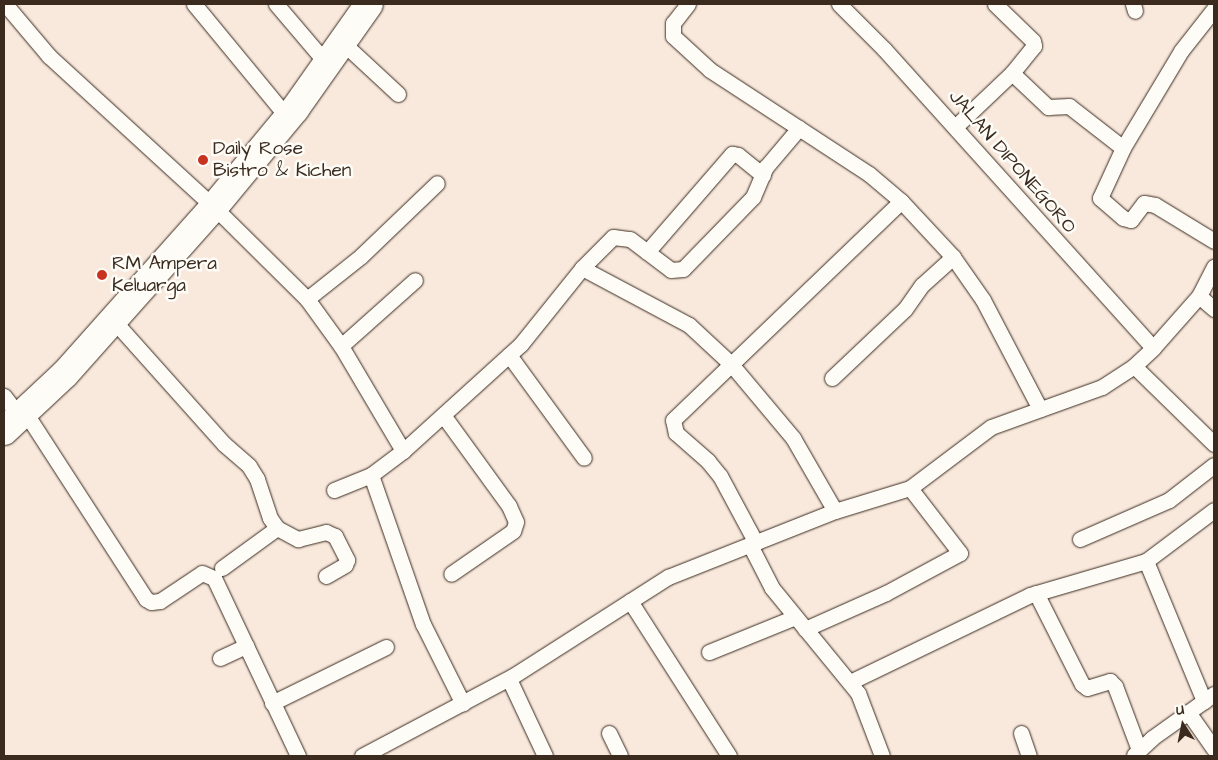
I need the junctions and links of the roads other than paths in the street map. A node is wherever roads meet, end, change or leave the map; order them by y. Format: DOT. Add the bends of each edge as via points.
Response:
graph roads {
  1 [pos="5,4"];
  2 [pos="194,4"];
  3 [pos="276,4"];
  4 [pos="369,4"];
  5 [pos="688,4"];
  6 [pos="840,4"];
  7 [pos="995,4"];
  8 [pos="1214,9"];
  9 [pos="335,54"];
  10 [pos="1012,73"];
  11 [pos="398,94"];
  12 [pos="288,118"];
  13 [pos="955,127"];
  14 [pos="799,128"];
  15 [pos="1123,148"];
  16 [pos="763,175"];
  17 [pos="438,182"];
  18 [pos="901,201"];
  19 [pos="214,207"];
  20 [pos="1214,241"];
  21 [pos="647,252"];
  22 [pos="953,257"];
  23 [pos="582,268"];
  24 [pos="1214,268"];
  25 [pos="415,280"];
  26 [pos="1199,296"];
  27 [pos="307,299"];
  28 [pos="1214,309"];
  29 [pos="114,322"];
  30 [pos="340,346"];
  31 [pos="1153,348"];
  32 [pos="509,355"];
  33 [pos="731,364"];
  34 [pos="1134,366"];
  35 [pos="832,378"];
  36 [pos="4,396"];
  37 [pos="1040,409"];
  38 [pos="443,415"];
  39 [pos="16,420"];
  40 [pos="1214,444"];
  41 [pos="403,451"];
  42 [pos="584,458"];
  43 [pos="1214,465"];
  44 [pos="371,475"];
  45 [pos="910,488"];
  46 [pos="334,490"];
  47 [pos="1214,510"];
  48 [pos="835,511"];
  49 [pos="277,528"];
  50 [pos="1080,539"];
  51 [pos="753,544"];
  52 [pos="1146,562"];
  53 [pos="222,568"];
  54 [pos="452,574"];
  55 [pos="326,576"];
  56 [pos="1036,593"];
  57 [pos="630,601"];
  58 [pos="795,617"];
  59 [pos="806,629"];
  60 [pos="246,646"];
  61 [pos="386,647"];
  62 [pos="709,652"];
  63 [pos="220,658"];
  64 [pos="509,679"];
  65 [pos="850,682"];
  66 [pos="1209,698"];
  67 [pos="272,703"];
  68 [pos="462,704"];
  69 [pos="1188,712"];
  70 [pos="609,733"];
  71 [pos="1020,733"];
  72 [pos="1214,749"];
  73 [pos="1136,753"];
  74 [pos="298,756"];
  75 [pos="362,756"];
  76 [pos="545,756"];
  77 [pos="620,756"];
  78 [pos="729,756"];
  79 [pos="882,756"];
  80 [pos="1029,756"];
  1 -- 19 [label="street" via="49,56"];
  2 -- 12 [label="street"];
  3 -- 9 [label="street"];
  4 -- 9 [label="highway"];
  5 -- 14 [label="street" via="673,23 673,36 710,70"];
  6 -- 13 [label="street, JALAN DIPONEGORO"];
  7 -- 10 [label="street" via="1033,41 1031,51"];
  8 -- 15 [label="street" via="1181,51"];
  9 -- 11 [label="street"];
  9 -- 12 [label="highway"];
  10 -- 13 [label="street"];
  10 -- 15 [label="street" via="1048,107 1069,106"];
  12 -- 19 [label="highway"];
  13 -- 31 [label="street, JALAN DIPONEGORO"];
  14 -- 16 [label="street"];
  14 -- 18 [label="street" via="869,174"];
  15 -- 20 [label="street" via="1101,194 1102,202 1131,220 1144,203 1155,205"];
  16 -- 21 [label="street" via="753,197 683,270 671,270"];
  16 -- 21 [label="street" via="738,155 732,154"];
  17 -- 27 [label="street" via="361,256"];
  18 -- 22 [label="street"];
  18 -- 33 [label="street"];
  19 -- 27 [label="street"];
  19 -- 29 [label="highway"];
  21 -- 23 [label="street" via="630,238 619,236 608,241"];
  22 -- 35 [label="street" via="922,285 905,309"];
  22 -- 37 [label="street" via="983,300"];
  23 -- 32 [label="street" via="531,333"];
  23 -- 33 [label="street" via="689,325"];
  24 -- 26 [label="street"];
  25 -- 30 [label="street"];
  26 -- 28 [label="street"];
  26 -- 31 [label="street"];
  27 -- 30 [label="street"];
  29 -- 39 [label="highway"];
  29 -- 49 [label="street" via="224,444 248,466 257,479 270,518"];
  30 -- 41 [label="street"];
  31 -- 34 [label="street"];
  32 -- 38 [label="street"];
  32 -- 42 [label="street"];
  33 -- 48 [label="street" via="793,438"];
  33 -- 51 [label="street" via="681,411 673,420 673,427 720,476"];
  34 -- 37 [label="street" via="1102,387"];
  34 -- 40 [label="street"];
  36 -- 39 [label="street"];
  37 -- 45 [label="street" via="991,427"];
  38 -- 41 [label="street"];
  38 -- 54 [label="street" via="509,506 516,522 513,531"];
  39 -- 60 [label="street" via="146,598 151,602 160,601 202,573 209,574"];
  41 -- 44 [label="street"];
  43 -- 50 [label="street" via="1170,500"];
  44 -- 46 [label="street"];
  44 -- 68 [label="street" via="423,624"];
  45 -- 48 [label="street"];
  45 -- 59 [label="street" via="960,553 886,593"];
  47 -- 52 [label="street"];
  48 -- 51 [label="street"];
  49 -- 53 [label="street"];
  49 -- 55 [label="street" via="298,539 326,532 335,536 347,560 345,565"];
  51 -- 57 [label="street" via="668,577"];
  51 -- 58 [label="street" via="772,588"];
  52 -- 56 [label="street"];
  52 -- 66 [label="street"];
  56 -- 65 [label="street"];
  56 -- 73 [label="street" via="1082,684 1088,688 1110,681 1115,686"];
  57 -- 64 [label="street"];
  57 -- 78 [label="street"];
  58 -- 59 [label="street"];
  58 -- 62 [label="street"];
  59 -- 65 [label="street"];
  60 -- 63 [label="street"];
  60 -- 67 [label="street"];
  61 -- 67 [label="street"];
  64 -- 68 [label="street"];
  64 -- 76 [label="street"];
  65 -- 79 [label="street" via="861,699"];
  66 -- 69 [label="street"];
  67 -- 74 [label="street"];
  68 -- 75 [label="street"];
  69 -- 72 [label="street"];
  69 -- 73 [label="street"];
  70 -- 77 [label="street"];
  71 -- 80 [label="street"];
}
